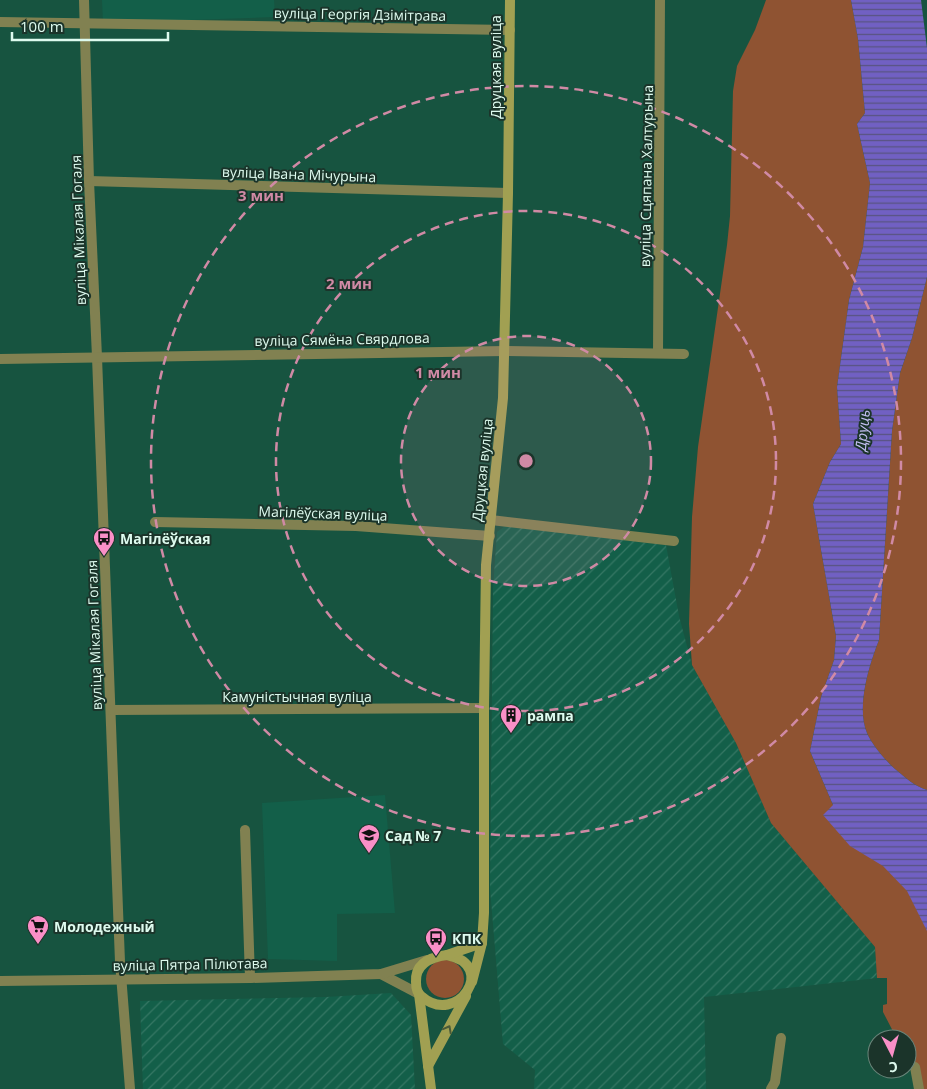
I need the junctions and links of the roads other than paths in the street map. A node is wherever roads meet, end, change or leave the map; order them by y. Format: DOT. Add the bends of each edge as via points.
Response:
graph roads {
  1 [pos="84,0"];
  2 [pos="510,0"];
  3 [pos="660,0"];
  4 [pos="0,22"];
  5 [pos="84,24"];
  6 [pos="510,30"];
  7 [pos="89,181"];
  8 [pos="508,193"];
  9 [pos="505,351"];
  10 [pos="658,353"];
  11 [pos="684,354"];
  12 [pos="97,356"];
  13 [pos="0,358"];
  14 [pos="491,520"];
  15 [pos="155,522"];
  16 [pos="490,536"];
  17 [pos="674,541"];
  18 [pos="484,708"];
  19 [pos="111,710"];
  20 [pos="245,830"];
  21 [pos="482,943"];
  22 [pos="447,955"];
  23 [pos="426,960"];
  24 [pos="381,974"];
  25 [pos="250,978"];
  26 [pos="121,979"];
  27 [pos="0,981"];
  28 [pos="472,982"];
  29 [pos="468,992"];
  30 [pos="419,994"];
  31 [pos="781,1038"];
  32 [pos="428,1066"];
  33 [pos="130,1089"];
  34 [pos="431,1089"];
  35 [pos="771,1089"];
  1 -- 5 [label="street, вуліца Мікалая Гогаля"];
  2 -- 6 [label="main road, Друцкая вуліца"];
  3 -- 10 [label="street, вуліца Сцяпана Халтурына"];
  4 -- 5 [label="street, вуліца Георгія Дзімітрава"];
  5 -- 6 [label="street, вуліца Георгія Дзімітрава"];
  5 -- 7 [label="street, вуліца Мікалая Гогаля"];
  6 -- 8 [label="main road, Друцкая вуліца"];
  7 -- 8 [label="street, вуліца Івана Мічурына"];
  7 -- 12 [label="street, вуліца Мікалая Гогаля"];
  8 -- 9 [label="main road, Друцкая вуліца"];
  9 -- 10 [label="street, вуліца Сямёна Свярдлова"];
  9 -- 12 [label="street, вуліца Сямёна Свярдлова"];
  9 -- 14 [label="main road, Друцкая вуліца"];
  10 -- 11 [label="street, вуліца Сямёна Свярдлова"];
  12 -- 13 [label="street, вуліца Сямёна Свярдлова"];
  12 -- 19 [label="street, вуліца Мікалая Гогаля"];
  14 -- 16 [label="main road, Друцкая вуліца"];
  14 -- 17 [label="street"];
  15 -- 16 [label="street, Магілёўская вуліца" via="356,526"];
  16 -- 18 [label="main road, Друцкая вуліца" via="486,565"];
  18 -- 19 [label="street, Камуністычная вуліца"];
  18 -- 21 [label="main road, Друцкая вуліца"];
  19 -- 26 [label="street, вуліца Мікалая Гогаля"];
  20 -- 25 [label="street"];
  21 -- 22 [label="main road"];
  21 -- 28 [label="main road, Друцкая вуліца"];
  22 -- 23 [label="main road"];
  22 -- 28 [label="main road" via="464,960"];
  23 -- 24 [label="street, вуліца Пятра Пілютава"];
  23 -- 30 [label="main road" via="416,977"];
  24 -- 25 [label="street, вуліца Пятра Пілютава"];
  24 -- 30 [label="street, вуліца Пятра Пілютава"];
  25 -- 26 [label="street, вуліца Пятра Пілютава"];
  26 -- 27 [label="street, вуліца Пятра Пілютава"];
  26 -- 33 [label="street, вуліца Мікалая Гогаля"];
  28 -- 29 [label="main road, Друцкая вуліца"];
  29 -- 30 [label="main road" via="445,1005 427,1001"];
  32 -- 29 [label="main road, Друцкая вуліца, one-way"];
  30 -- 32 [label="main road"];
  31 -- 35 [label="street" via="775,1082"];
  32 -- 34 [label="main road"];
}
